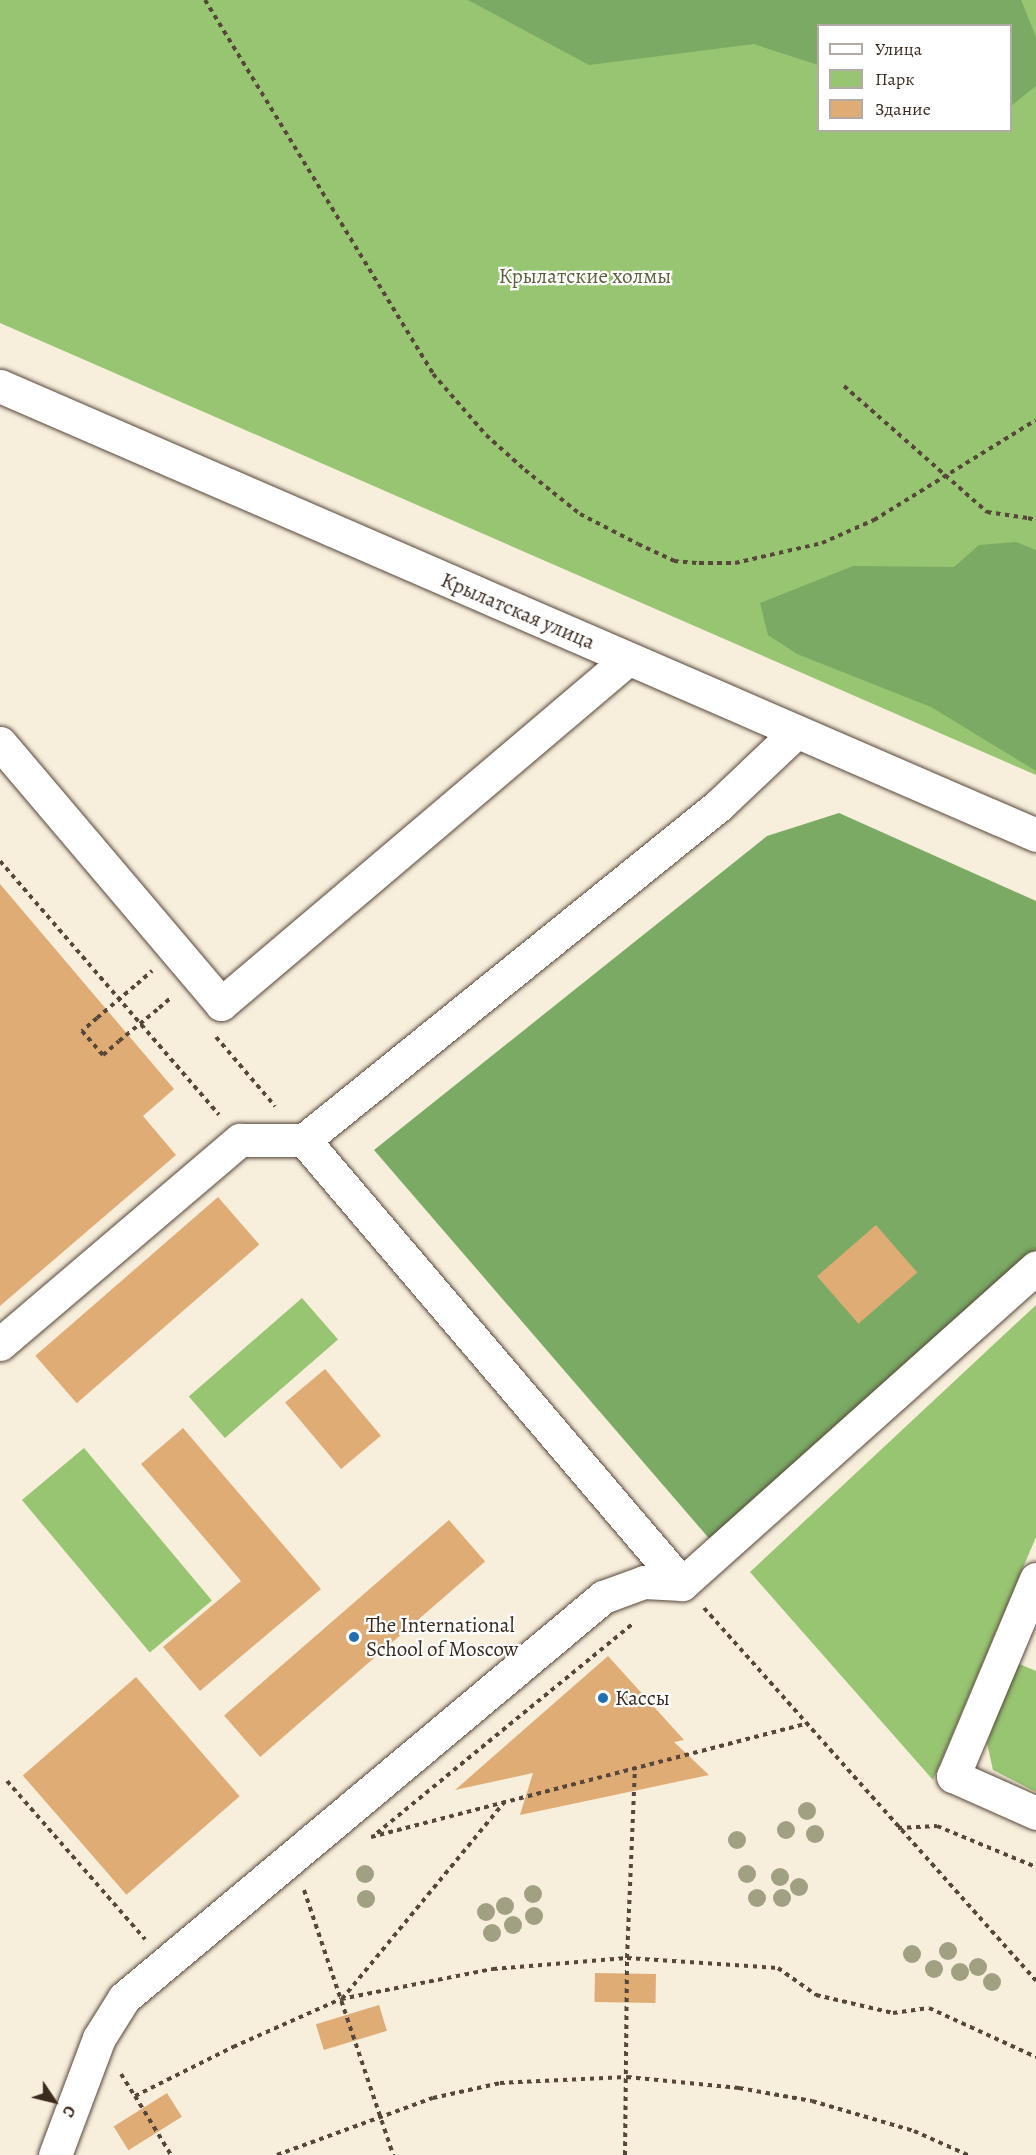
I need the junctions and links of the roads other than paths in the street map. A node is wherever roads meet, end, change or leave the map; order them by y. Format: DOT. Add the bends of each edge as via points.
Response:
graph roads {
  1 [pos="0,386"];
  2 [pos="628,659"];
  3 [pos="796,732"];
  4 [pos="0,743"];
  5 [pos="1036,835"];
  6 [pos="304,1140"];
  7 [pos="1036,1268"];
  8 [pos="0,1344"];
  9 [pos="1036,1579"];
  10 [pos="682,1584"];
  11 [pos="1036,1813"];
  12 [pos="55,2155"];
  1 -- 2 [label="main road, Крылатская улица"];
  2 -- 3 [label="main road, Крылатская улица"];
  2 -- 4 [label="main road" via="221,1004"];
  3 -- 5 [label="main road, Крылатская улица"];
  3 -- 6 [label="main road" via="718,806"];
  6 -- 8 [label="main road" via="240,1140"];
  6 -- 10 [label="main road"];
  7 -- 10 [label="main road"];
  9 -- 11 [label="main road" via="953,1776"];
  10 -- 12 [label="main road" via="644,1582 603,1597 124,1998 99,2038"];
}
